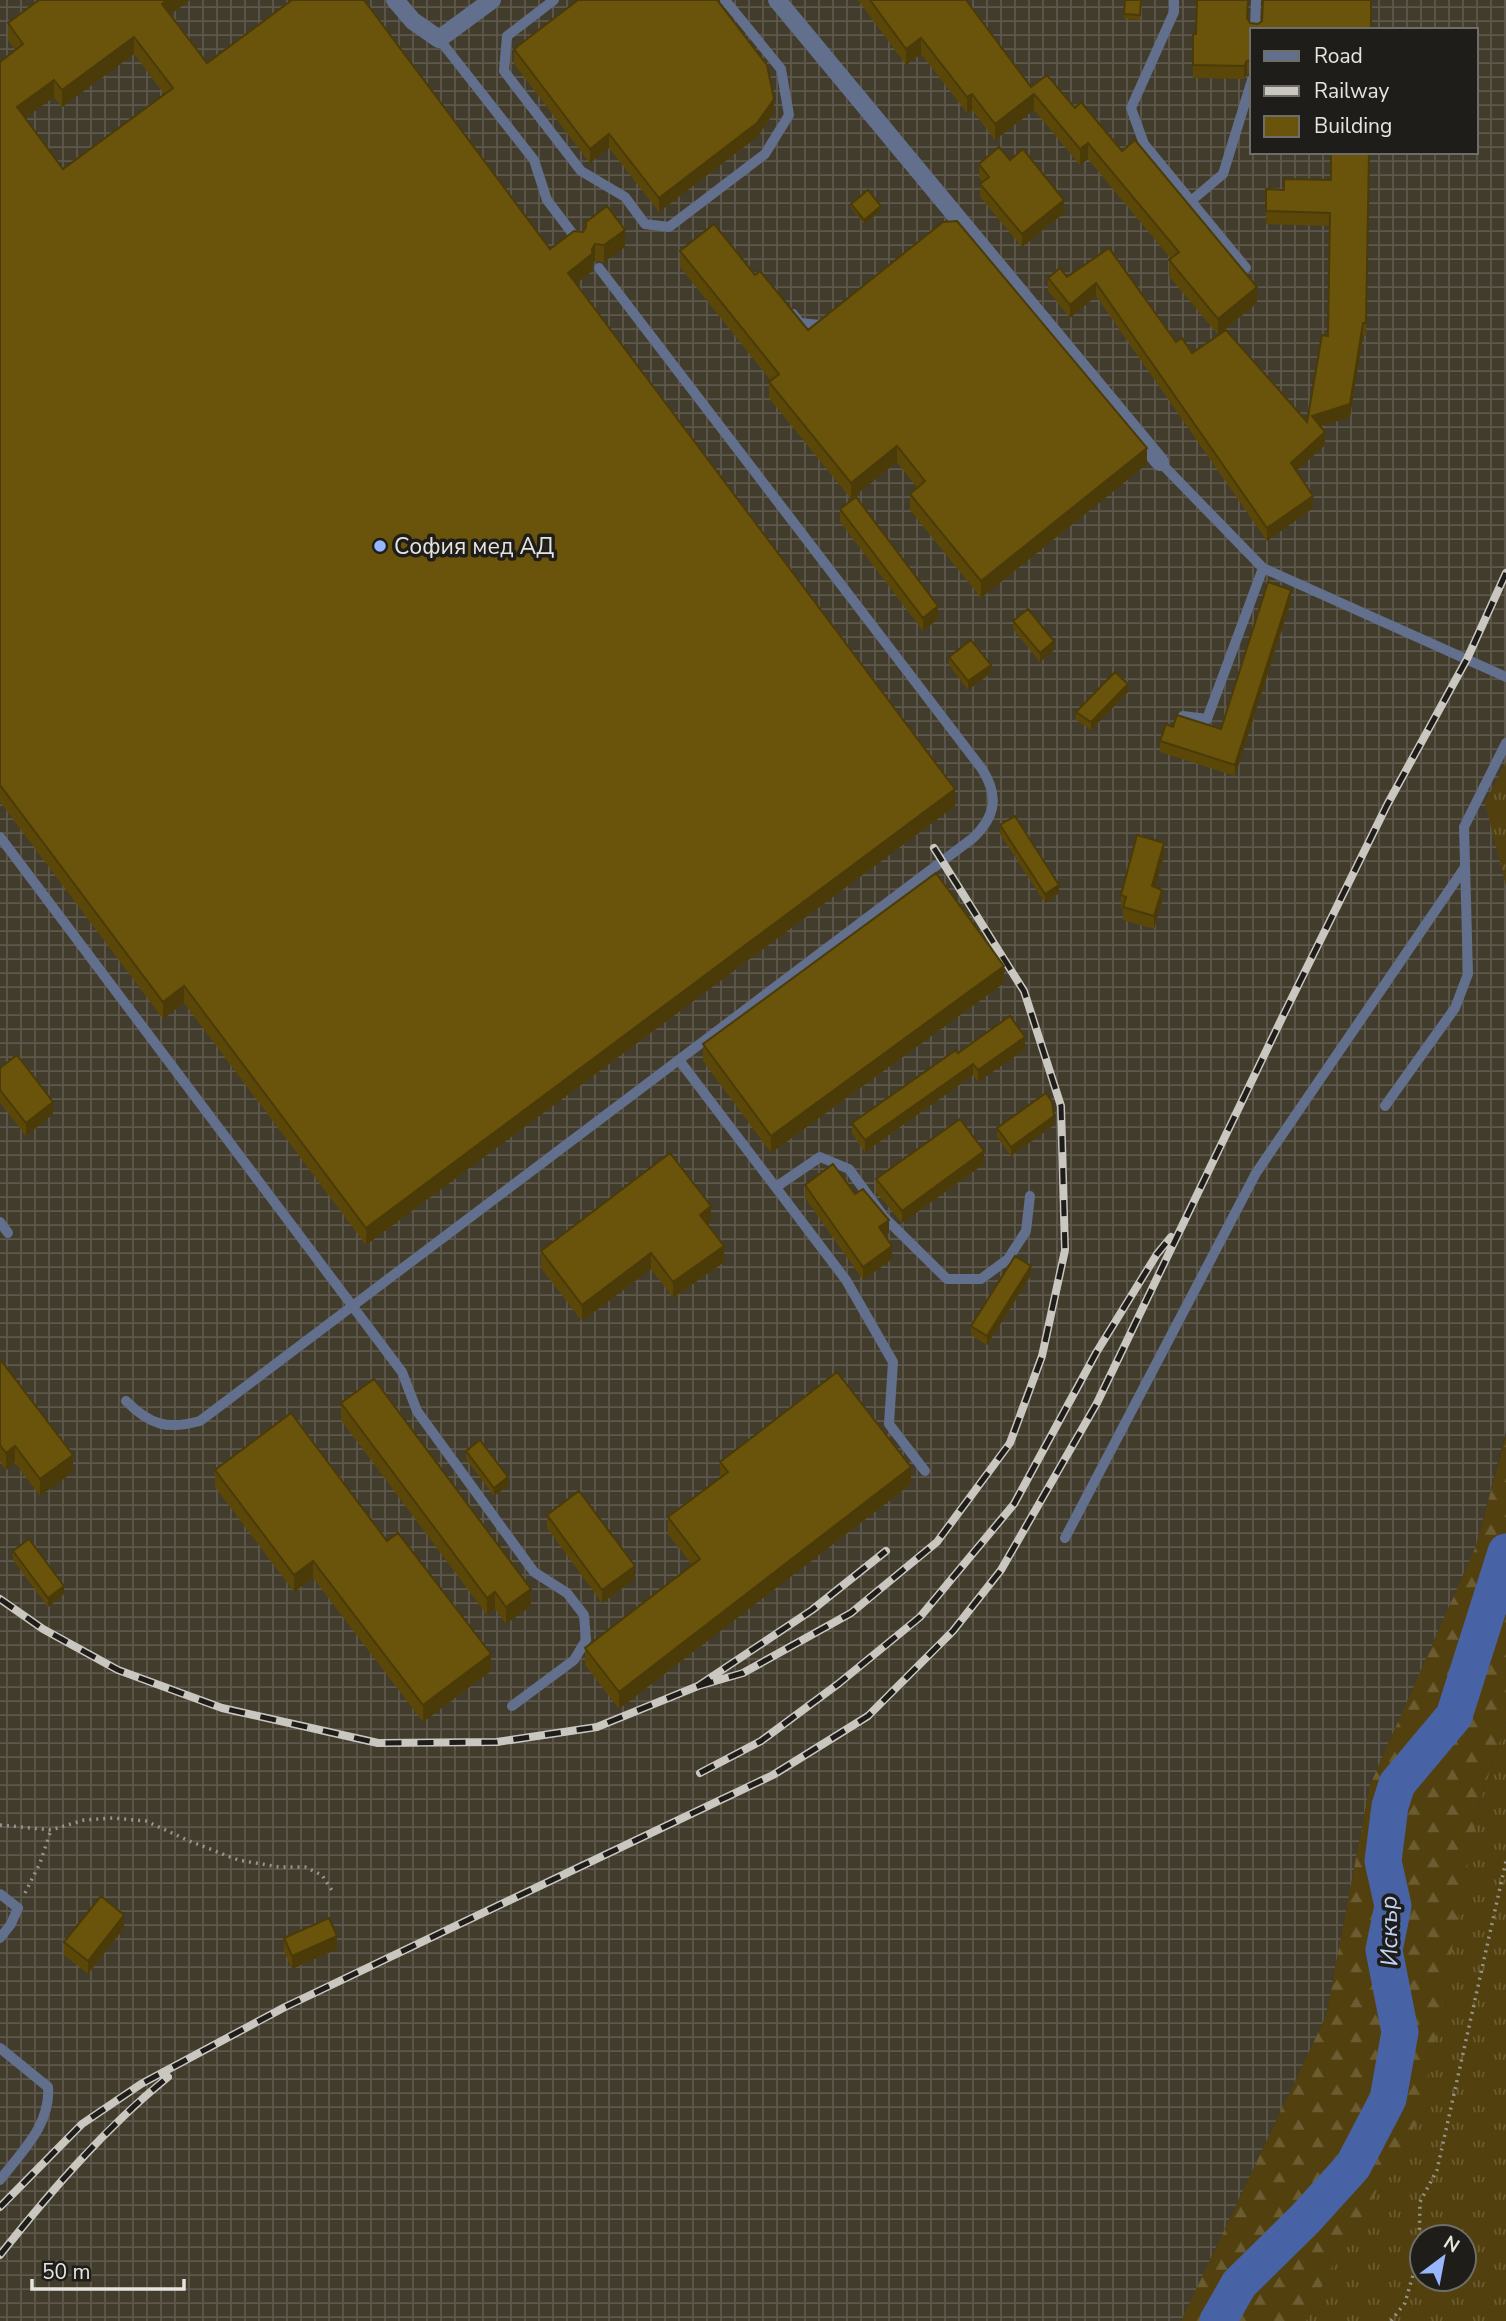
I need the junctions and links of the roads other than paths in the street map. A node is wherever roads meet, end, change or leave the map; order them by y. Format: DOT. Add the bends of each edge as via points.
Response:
graph roads {
  1 [pos="396,0"];
  2 [pos="492,0"];
  3 [pos="554,0"];
  4 [pos="725,0"];
  5 [pos="776,0"];
  6 [pos="1174,0"];
  7 [pos="1256,0"];
  8 [pos="1255,28"];
  9 [pos="439,39"];
  10 [pos="1250,86"];
  11 [pos="1191,201"];
  12 [pos="579,242"];
  13 [pos="599,268"];
  14 [pos="1246,268"];
  15 [pos="785,303"];
  16 [pos="841,308"];
  17 [pos="1160,462"];
  18 [pos="1263,568"];
  19 [pos="1506,677"];
  20 [pos="1183,716"];
  21 [pos="1506,743"];
  22 [pos="0,838"];
  23 [pos="1465,867"];
  24 [pos="679,1060"];
  25 [pos="1385,1106"];
  26 [pos="776,1188"];
  27 [pos="1030,1196"];
  28 [pos="0,1222"];
  29 [pos="8,1233"];
  30 [pos="353,1307"];
  31 [pos="126,1401"];
  32 [pos="925,1471"];
  33 [pos="1065,1538"];
  34 [pos="512,1706"];
  35 [pos="0,1894"];
  36 [pos="0,1938"];
  37 [pos="0,2048"];
  38 [pos="0,2180"];
  1 -- 9 [label="street" via="412,21"];
  2 -- 9 [label="street"];
  3 -- 4 [label="lane" via="507,36 504,71 582,171 625,197 645,224 669,227 765,154 789,115 780,69"];
  5 -- 17 [label="street" via="951,219"];
  6 -- 11 [label="lane" via="1174,12 1131,108 1144,144"];
  7 -- 8 [label="lane"];
  9 -- 12 [label="lane" via="534,160 547,200"];
  10 -- 11 [label="lane" via="1223,174"];
  11 -- 14 [label="lane"];
  13 -- 24 [label="lane" via="982,769 994,798 992,813 973,838"];
  15 -- 16 [label="lane" via="800,323 820,325"];
  17 -- 18 [label="lane"];
  18 -- 19 [label="lane"];
  18 -- 20 [label="lane" via="1207,719"];
  21 -- 23 [label="lane" via="1465,827"];
  22 -- 30 [label="lane"];
  23 -- 25 [label="lane" via="1468,974 1455,1008"];
  23 -- 33 [label="lane" via="1255,1173"];
  24 -- 26 [label="lane"];
  24 -- 30 [label="lane"];
  26 -- 27 [label="lane" via="820,1157 849,1169 884,1217 947,1279 981,1279 1008,1259 1026,1231"];
  26 -- 32 [label="lane" via="846,1280 893,1362 889,1424"];
  28 -- 29 [label="lane"];
  30 -- 31 [label="lane" via="200,1421 180,1426 159,1424 141,1416"];
  30 -- 34 [label="lane" via="402,1372 417,1411 534,1572 567,1593 584,1615 586,1640 574,1660"];
  35 -- 36 [label="lane" via="18,1908"];
  37 -- 38 [label="lane" via="48,2087 49,2097 39,2129"];
}
